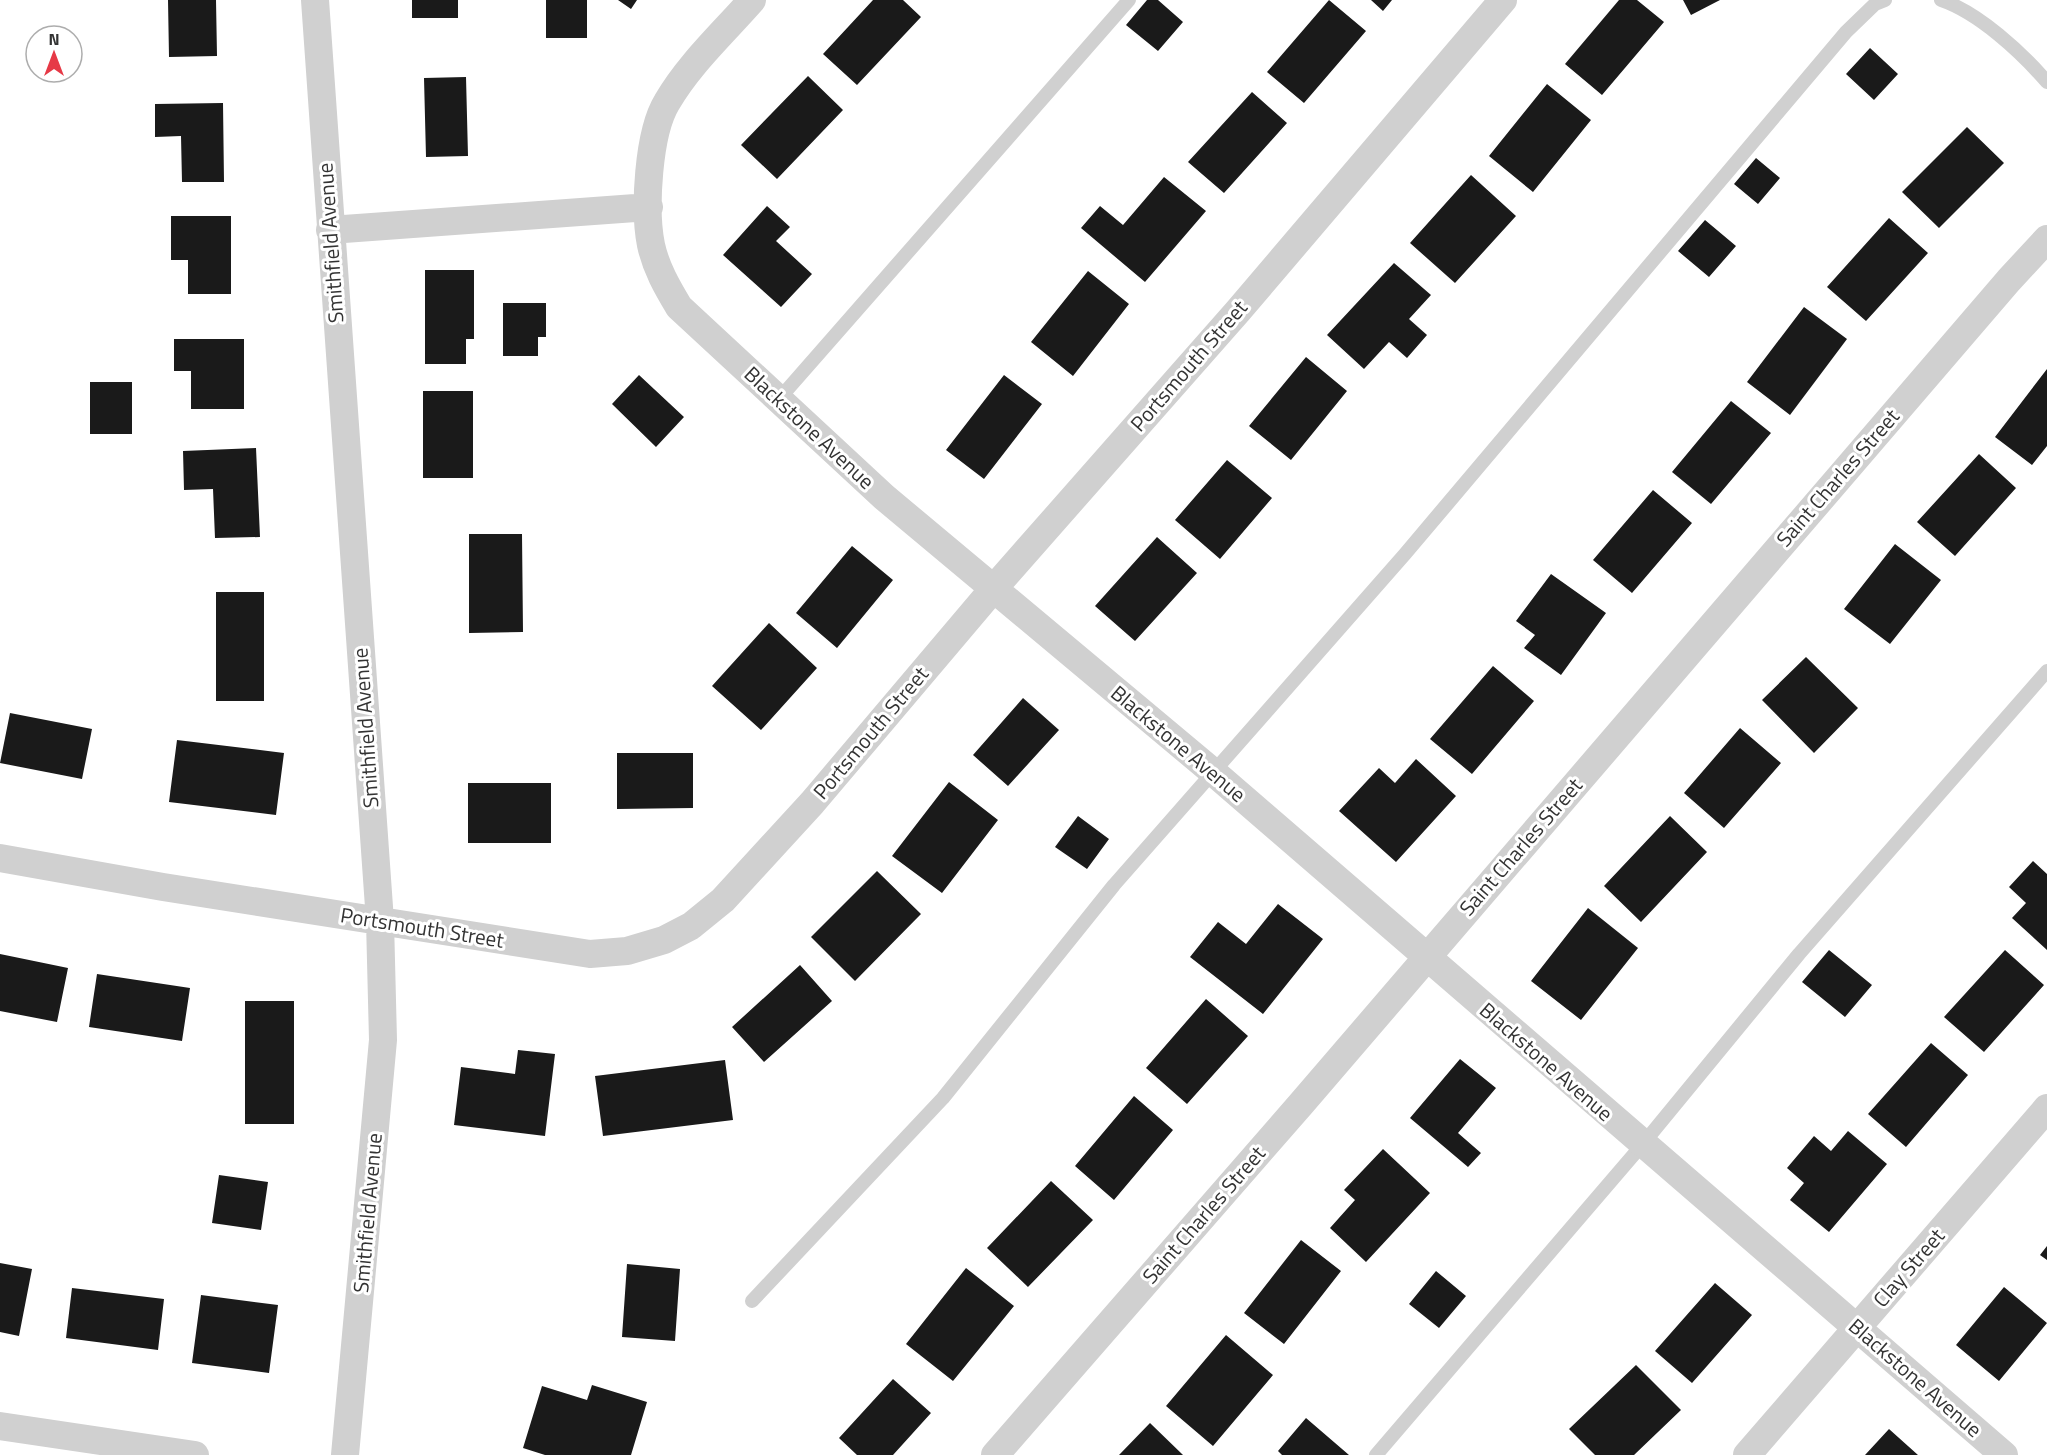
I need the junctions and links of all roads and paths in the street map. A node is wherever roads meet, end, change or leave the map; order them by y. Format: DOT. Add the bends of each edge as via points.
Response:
graph roads {
  1 [pos="315,0"];
  2 [pos="752,0"];
  3 [pos="1129,0"];
  4 [pos="1503,0"];
  5 [pos="1885,0"];
  6 [pos="1941,0"];
  7 [pos="2047,82"];
  8 [pos="649,207"];
  9 [pos="330,230"];
  10 [pos="2047,238"];
  11 [pos="779,399"];
  12 [pos="994,588"];
  13 [pos="2047,671"];
  14 [pos="1213,772"];
  15 [pos="0,858"];
  16 [pos="380,921"];
  17 [pos="1426,958"];
  18 [pos="2047,1108"];
  19 [pos="1642,1145"];
  20 [pos="752,1300"];
  21 [pos="1857,1328"];
  22 [pos="0,1426"];
  23 [pos="195,1455"];
  24 [pos="345,1455"];
  25 [pos="995,1455"];
  26 [pos="1376,1455"];
  27 [pos="1747,1455"];
  28 [pos="2004,1455"];
  1 -- 9 [label="street, Smithfield Avenue"];
  2 -- 8 [label="street, Blackstone Avenue" via="666,103 651,152"];
  3 -- 11 [label="lane"];
  4 -- 12 [label="street, Portsmouth Street" via="1246,302"];
  5 -- 14 [label="lane" via="1875,4 1846,32 1443,510"];
  6 -- 7 [label="lane" via="1995,32"];
  8 -- 9 [label="street"];
  8 -- 11 [label="street, Blackstone Avenue" via="651,245 661,278 679,308"];
  9 -- 16 [label="street, Smithfield Avenue"];
  10 -- 17 [label="street, Saint Charles Street"];
  11 -- 12 [label="street, Blackstone Avenue" via="884,496"];
  12 -- 14 [label="street, Blackstone Avenue"];
  12 -- 16 [label="street, Portsmouth Street" via="812,802 723,900 691,926 664,940 627,951 590,954"];
  13 -- 19 [label="lane" via="1799,954"];
  14 -- 17 [label="street, Blackstone Avenue"];
  14 -- 20 [label="lane" via="1114,885 943,1098"];
  15 -- 16 [label="street, Portsmouth Street"];
  16 -- 24 [label="street, Smithfield Avenue" via="383,1040"];
  17 -- 19 [label="street, Blackstone Avenue"];
  17 -- 25 [label="street, Saint Charles Street"];
  18 -- 21 [label="street, Clay Street"];
  19 -- 21 [label="street, Blackstone Avenue"];
  19 -- 26 [label="lane"];
  21 -- 27 [label="street, Clay Street"];
  21 -- 28 [label="street, Blackstone Avenue"];
  22 -- 23 [label="street"];
}
